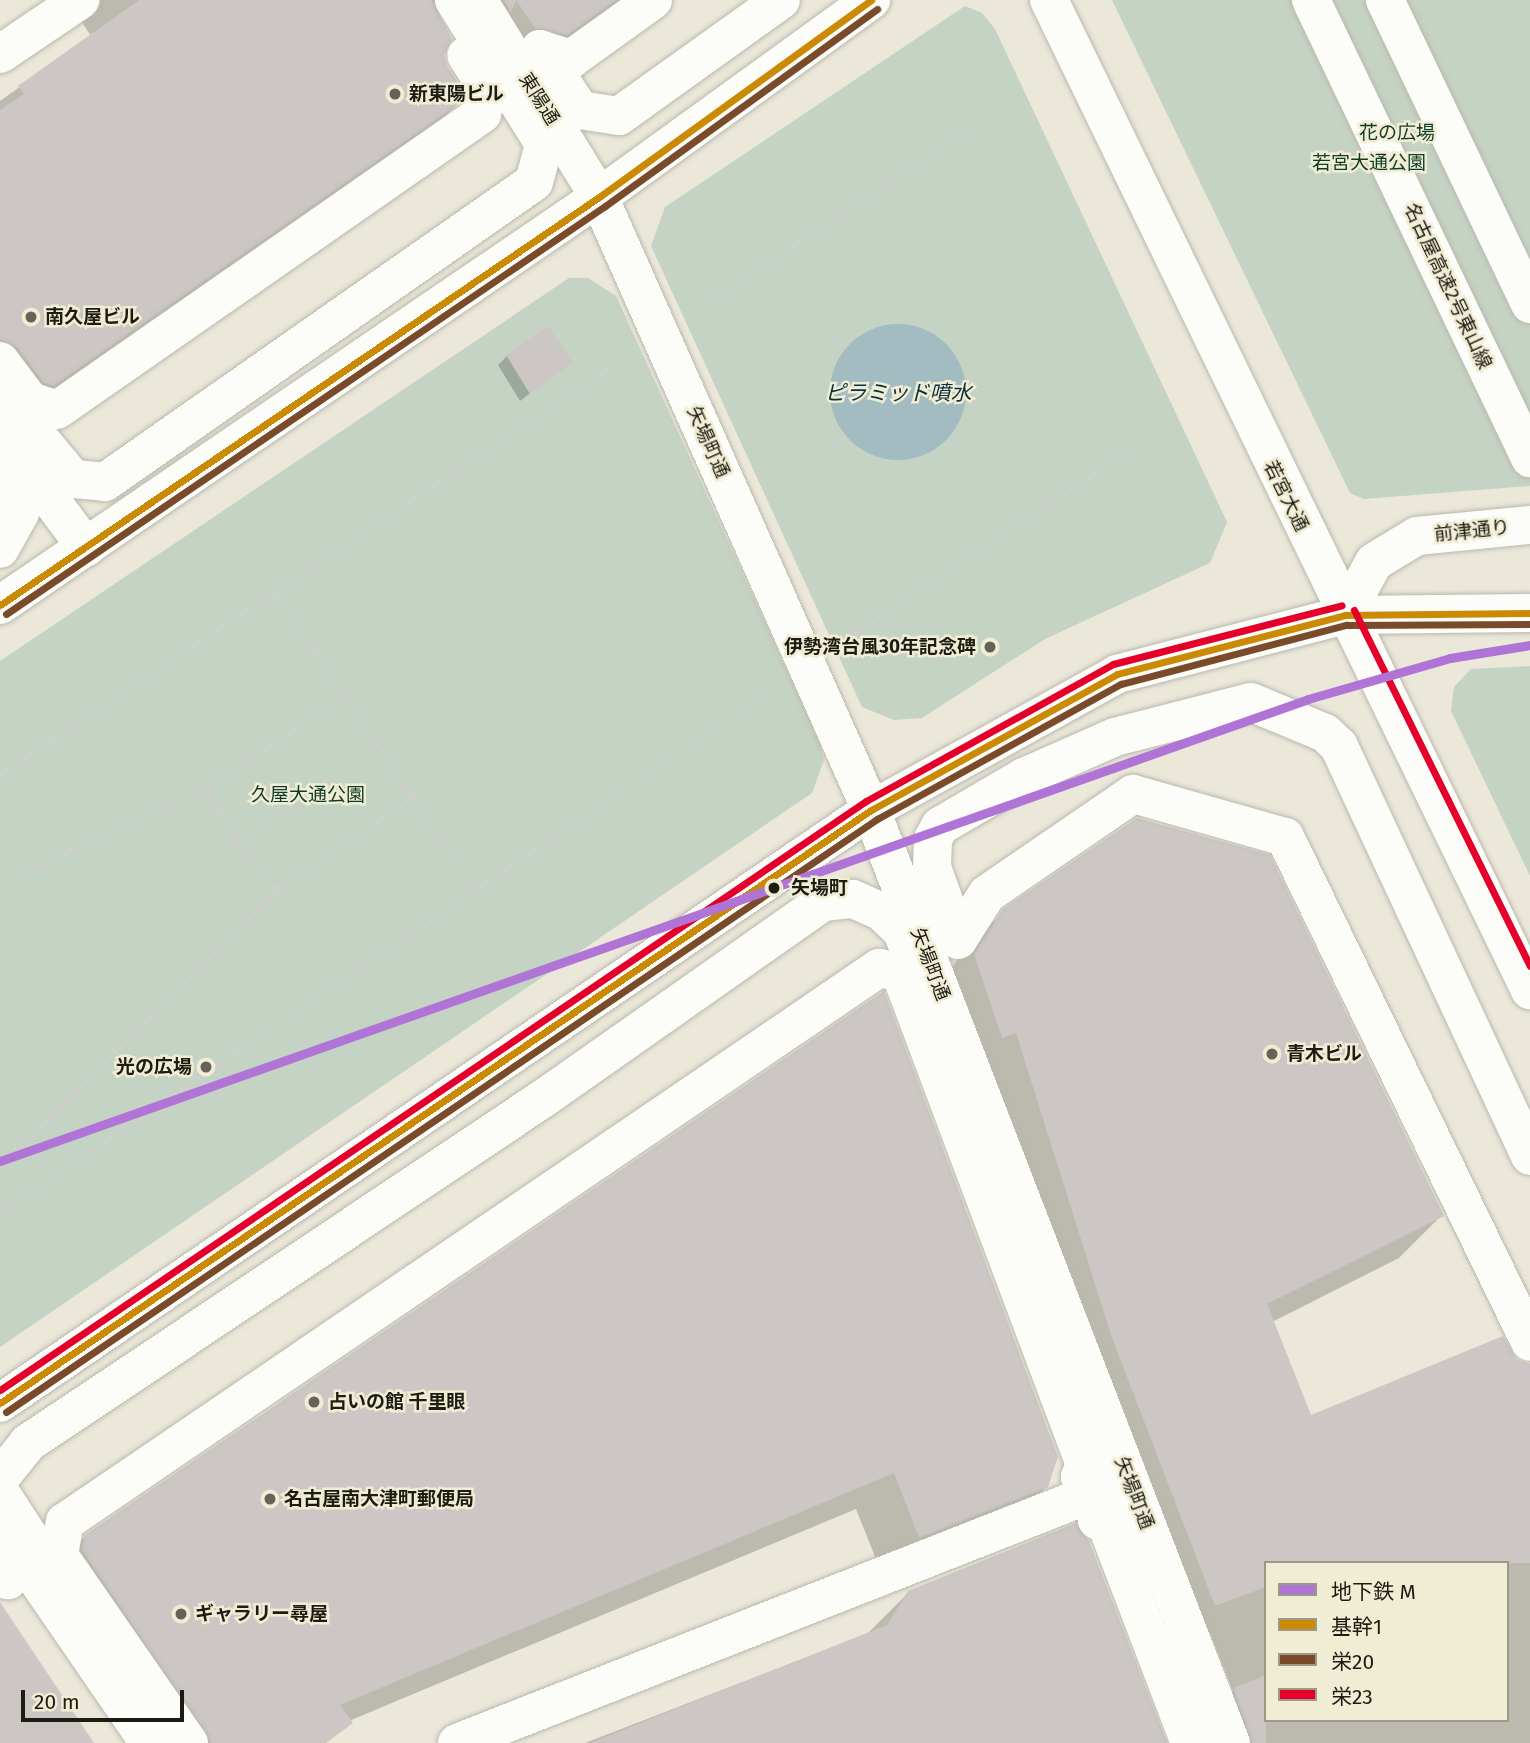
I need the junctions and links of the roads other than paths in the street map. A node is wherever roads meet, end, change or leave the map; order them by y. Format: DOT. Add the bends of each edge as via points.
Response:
graph roads {
  1 [pos="80,0"];
  2 [pos="429,0"];
  3 [pos="454,0"];
  4 [pos="478,0"];
  5 [pos="653,0"];
  6 [pos="781,0"];
  7 [pos="871,0"];
  8 [pos="1049,0"];
  9 [pos="1311,0"];
  10 [pos="1385,0"];
  11 [pos="0,54"];
  12 [pos="599,197"];
  13 [pos="1530,304"];
  14 [pos="0,360"];
  15 [pos="0,391"];
  16 [pos="0,432"];
  17 [pos="1530,458"];
  18 [pos="0,467"];
  19 [pos="1530,525"];
  20 [pos="86,547"];
  21 [pos="0,550"];
  22 [pos="0,605"];
  23 [pos="1530,613"];
  24 [pos="1345,615"];
  25 [pos="871,810"];
  26 [pos="1530,990"];
  27 [pos="1530,1156"];
  28 [pos="1530,1342"];
  29 [pos="0,1403"];
  30 [pos="0,1478"];
  31 [pos="1129,1479"];
  32 [pos="0,1492"];
  33 [pos="0,1526"];
  34 [pos="0,1569"];
  35 [pos="0,1577"];
  36 [pos="149,1743"];
  37 [pos="170,1743"];
  38 [pos="189,1743"];
  39 [pos="457,1743"];
  40 [pos="1190,1743"];
  41 [pos="1210,1743"];
  42 [pos="1230,1743"];
  1 -- 11 [label="main road"];
  2 -- 14 [label="main road" via="488,89 482,114 57,410 30,401"];
  3 -- 15 [label="main road" via="544,144 534,182 106,482 73,479"];
  4 -- 12 [label="main road, 東陽通"];
  5 -- 6 [label="main road" via="571,59 540,49 580,110 619,116"];
  7 -- 12 [label="main road"];
  8 -- 24 [label="main road, 若宮大通"];
  9 -- 17 [label="main road, 名古屋高速2号東山線"];
  10 -- 13 [label="main road"];
  12 -- 20 [label="main road"];
  12 -- 25 [label="main road, 矢場町通"];
  16 -- 20 [label="main road"];
  18 -- 21 [label="main road" via="12,483 20,513"];
  19 -- 24 [label="main road, 前津通り" via="1417,537 1374,562"];
  20 -- 22 [label="main road"];
  23 -- 24 [label="main road"];
  24 -- 25 [label="main road" via="1117,674"];
  24 -- 26 [label="main road, 若宮大通"];
  25 -- 29 [label="main road"];
  25 -- 31 [label="main road, 矢場町通"];
  27 -- 28 [label="main road" via="1339,746 1325,733 1251,702 1115,737 1024,777 940,826 933,839 932,867 958,940 987,894 1133,794 1285,837"];
  30 -- 38 [label="main road" via="28,1443 544,1098 823,902 863,901 902,931 1102,1463 1080,1478 1085,1465 900,972 879,968 65,1522 59,1555"];
  31 -- 39 [label="main road"];
  31 -- 42 [label="main road, 矢場町通"];
  32 -- 37 [label="main road"];
  33 -- 36 [label="main road"];
  34 -- 35 [label="main road" via="8,1580"];
  40 -- 41 [label="main road" via="1107,1526 1097,1520 1119,1517 1128,1529"];
}
